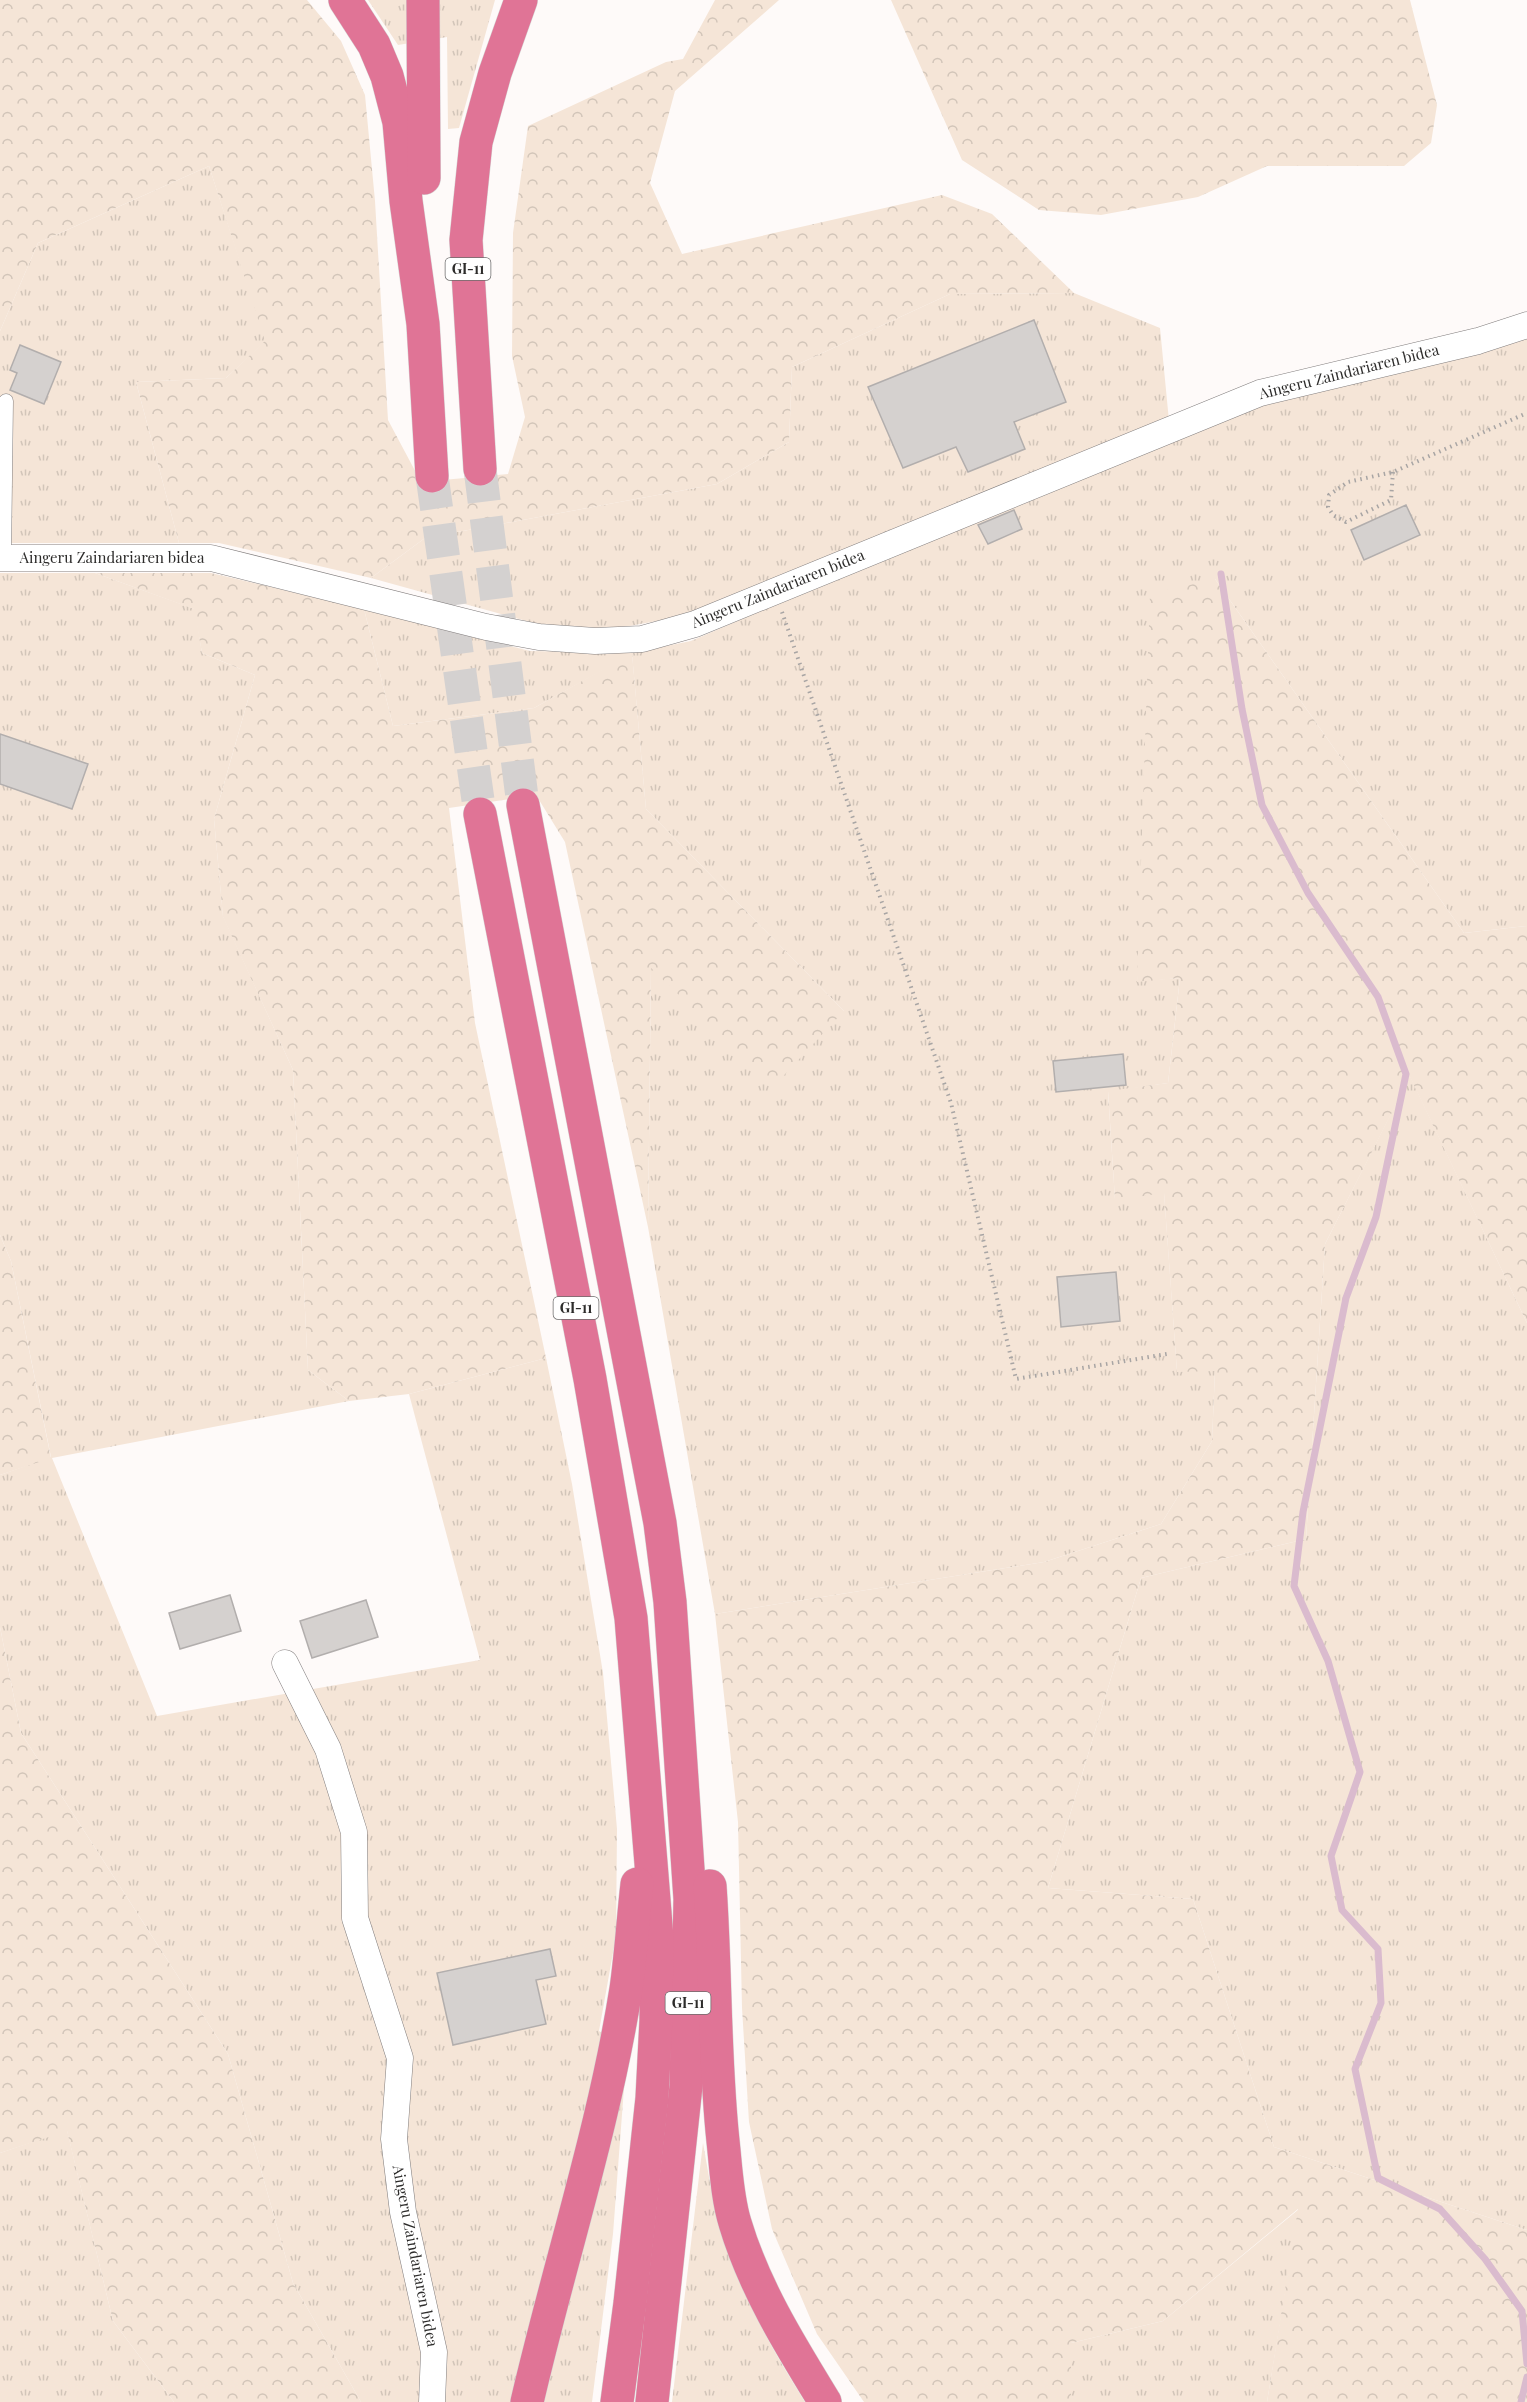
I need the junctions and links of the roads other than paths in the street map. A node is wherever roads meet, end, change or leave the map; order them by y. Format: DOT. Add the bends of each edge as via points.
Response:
graph roads {
  1 [pos="345,0"];
  2 [pos="423,0"];
  3 [pos="521,0"];
  4 [pos="540,0"];
  5 [pos="495,73"];
  6 [pos="423,324"];
  7 [pos="1527,325"];
  8 [pos="6,401"];
  9 [pos="480,469"];
  10 [pos="432,476"];
  11 [pos="2,558"];
  12 [pos="522,804"];
  13 [pos="480,814"];
  14 [pos="670,1602"];
  15 [pos="285,1663"];
  16 [pos="646,1805"];
  17 [pos="432,2402"];
  18 [pos="527,2402"];
  19 [pos="617,2402"];
  20 [pos="652,2402"];
  21 [pos="825,2402"];
  1 -- 6 [label="highway" via="374,45 399,122"];
  2 -- 6 [label="highway, GI-11"];
  3 -- 5 [label="highway, GI-11"];
  4 -- 5 [label="highway"];
  5 -- 9 [label="highway, GI-11" via="476,142 466,240"];
  6 -- 10 [label="highway, GI-11"];
  7 -- 11 [label="street, Aingeru Zaindariaren bidea" via="1478,341 1260,393 695,624 642,639 539,637 212,558"];
  8 -- 11 [label="lane"];
  12 -- 14 [label="highway, GI-11" via="660,1522"];
  13 -- 16 [label="highway, GI-11" via="590,1379 631,1618"];
  14 -- 20 [label="highway, GI-11" via="690,1899 686,2086"];
  14 -- 21 [label="highway" via="700,1739 719,2108 727,2185 734,2221 765,2296"];
  15 -- 17 [label="street, Aingeru Zaindariaren bidea" via="328,1749 354,1832 355,1918 400,2058 394,2139 403,2212 434,2352"];
  16 -- 18 [label="highway" via="622,2010"];
  16 -- 19 [label="highway, GI-11" via="657,1937 653,2087"];
}
